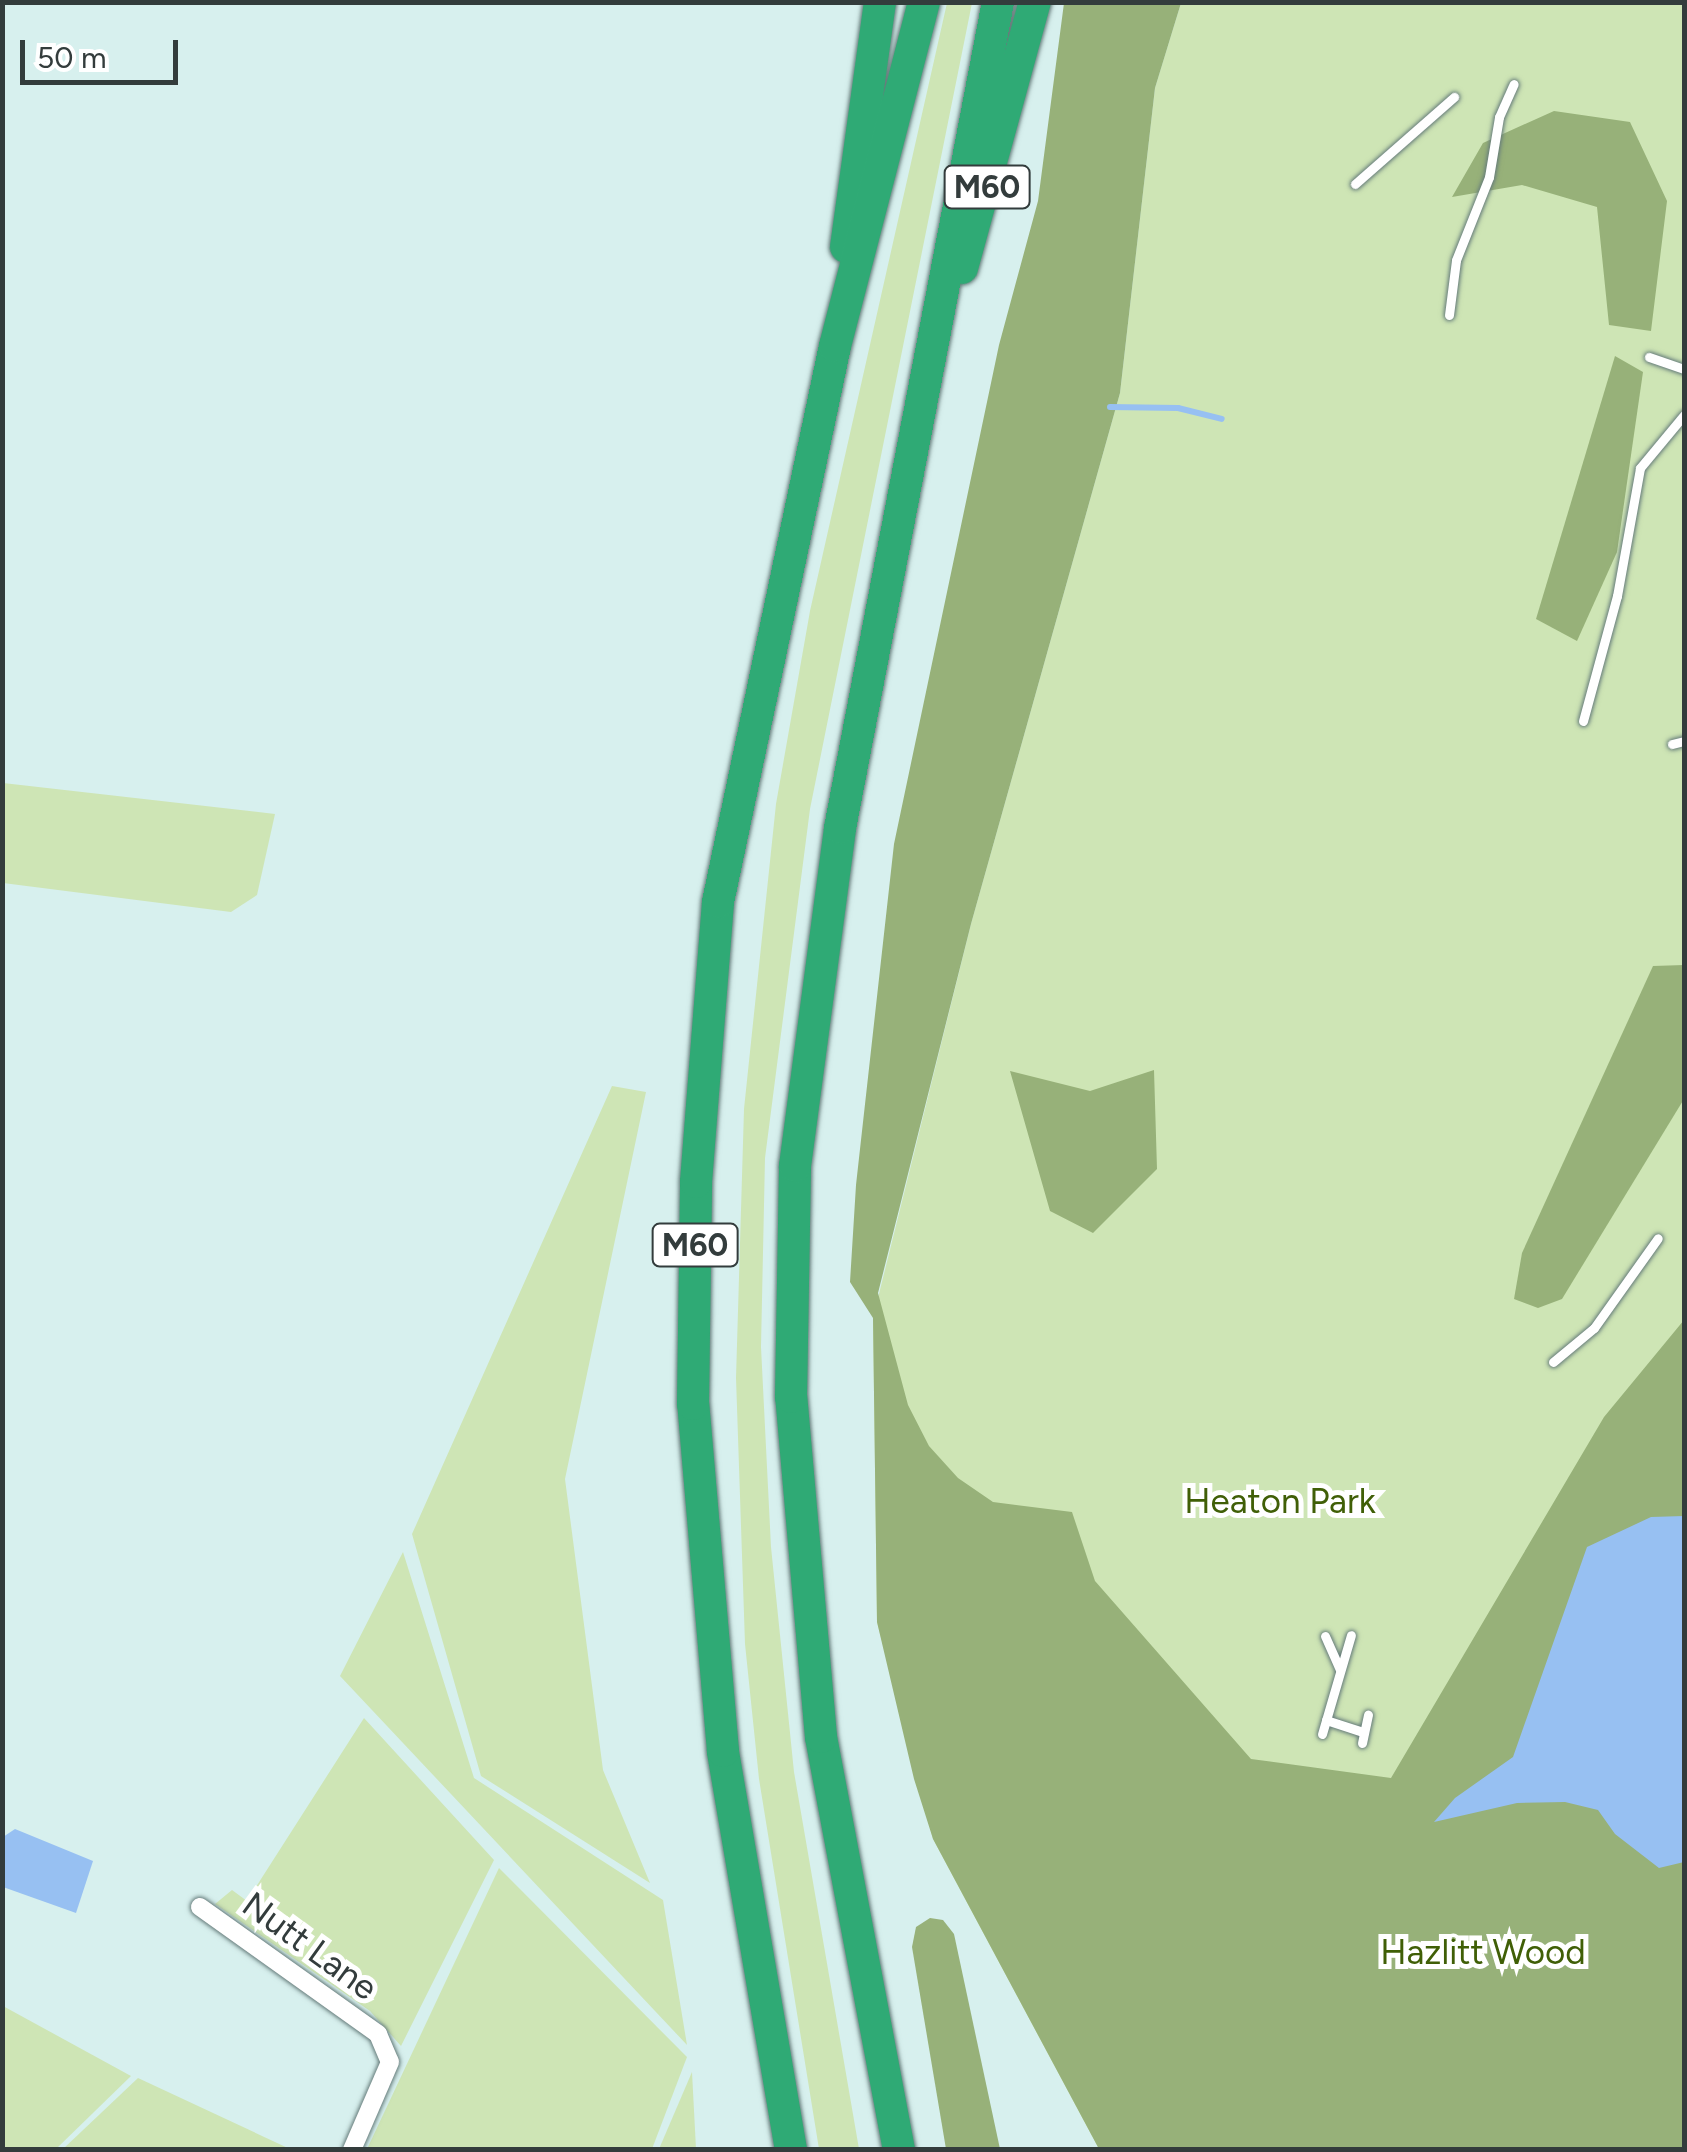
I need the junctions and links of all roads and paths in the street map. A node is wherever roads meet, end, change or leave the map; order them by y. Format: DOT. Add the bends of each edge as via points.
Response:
graph roads {
  1 [pos="880,2"];
  2 [pos="924,2"];
  3 [pos="998,2"];
  4 [pos="1034,2"];
  5 [pos="1514,84"];
  6 [pos="1454,97"];
  7 [pos="1355,184"];
  8 [pos="1448,314"];
  9 [pos="835,346"];
  10 [pos="1649,357"];
  11 [pos="926,368"];
  12 [pos="1684,369"];
  13 [pos="1684,415"];
  14 [pos="1583,721"];
  15 [pos="1684,742"];
  16 [pos="1672,744"];
  17 [pos="1658,1238"];
  18 [pos="1553,1362"];
  19 [pos="1351,1634"];
  20 [pos="1324,1636"];
  21 [pos="1340,1670"];
  22 [pos="1368,1715"];
  23 [pos="1326,1720"];
  24 [pos="1322,1734"];
  25 [pos="200,1907"];
  26 [pos="352,2150"];
  27 [pos="791,2150"];
  28 [pos="899,2150"];
  1 -- 9 [label="highway, M60" via="862,100"];
  2 -- 9 [label="highway, M60"];
  3 -- 11 [label="highway, M60"];
  4 -- 11 [label="highway, M60" via="978,224"];
  5 -- 8 [label="lane" via="1499,117 1489,177 1456,260"];
  6 -- 7 [label="lane"];
  9 -- 27 [label="highway, M60" via="718,902 696,1182 693,1404 723,1751"];
  10 -- 12 [label="lane"];
  11 -- 28 [label="highway, M60" via="813,1007 795,1166 791,1397 821,1737"];
  13 -- 14 [label="lane" via="1640,468 1618,596"];
  15 -- 16 [label="lane"];
  17 -- 18 [label="lane" via="1594,1328"];
  19 -- 21 [label="lane"];
  20 -- 21 [label="lane"];
  21 -- 23 [label="lane"];
  22 -- 23 [label="lane" via="1363,1737"];
  23 -- 24 [label="lane"];
  25 -- 26 [label="street, Nutt Lane" via="378,2034 390,2062"];
}
